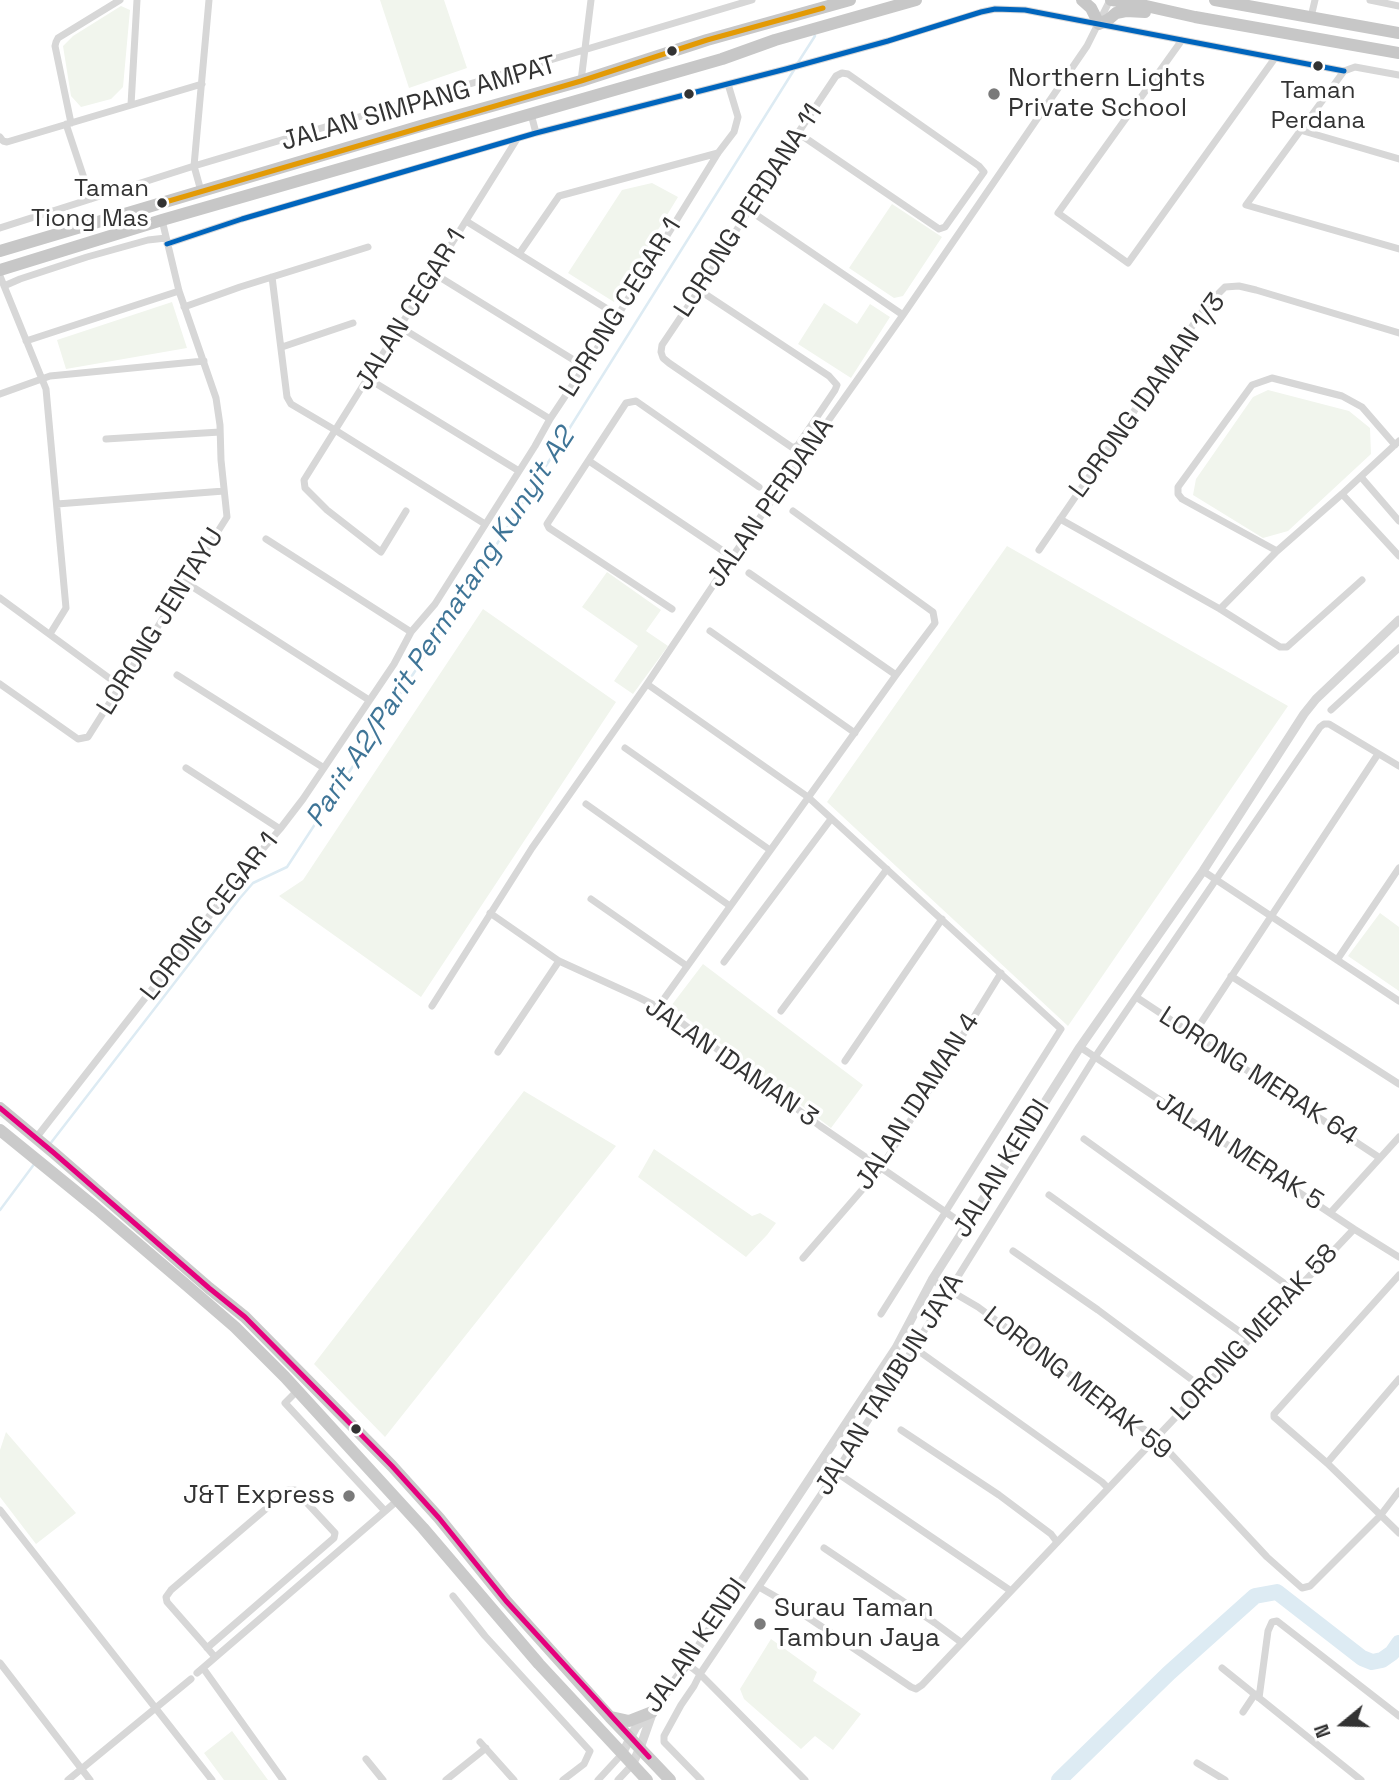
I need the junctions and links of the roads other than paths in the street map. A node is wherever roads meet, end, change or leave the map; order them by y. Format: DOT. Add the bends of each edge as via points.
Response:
graph roads {
  1 [pos="120,0"];
  2 [pos="137,0"];
  3 [pos="209,0"];
  4 [pos="591,0"];
  5 [pos="752,0"];
  6 [pos="850,0"];
  7 [pos="916,0"];
  8 [pos="1082,0"];
  9 [pos="1110,0"];
  10 [pos="1215,0"];
  11 [pos="1315,0"];
  12 [pos="1370,0"];
  13 [pos="1399,6"];
  14 [pos="1195,17"];
  15 [pos="1311,18"];
  16 [pos="1099,24"];
  17 [pos="1399,33"];
  18 [pos="1182,40"];
  19 [pos="583,49"];
  20 [pos="1399,53"];
  21 [pos="1275,58"];
  22 [pos="1344,71"];
  23 [pos="1399,75"];
  24 [pos="580,81"];
  25 [pos="202,83"];
  26 [pos="728,83"];
  27 [pos="131,105"];
  28 [pos="531,114"];
  29 [pos="68,124"];
  30 [pos="1300,130"];
  31 [pos="536,133"];
  32 [pos="798,133"];
  33 [pos="1,139"];
  34 [pos="517,139"];
  35 [pos="718,153"];
  36 [pos="1399,159"];
  37 [pos="194,166"];
  38 [pos="201,191"];
  39 [pos="91,198"];
  40 [pos="749,210"];
  41 [pos="162,220"];
  42 [pos="466,221"];
  43 [pos="0,228"];
  44 [pos="167,241"];
  45 [pos="368,247"];
  46 [pos="1399,249"];
  47 [pos="0,251"];
  48 [pos="519,254"];
  49 [pos="0,270"];
  50 [pos="433,274"];
  51 [pos="0,275"];
  52 [pos="272,277"];
  53 [pos="4,286"];
  54 [pos="699,290"];
  55 [pos="179,291"];
  56 [pos="10,299"];
  57 [pos="0,303"];
  58 [pos="184,306"];
  59 [pos="617,315"];
  60 [pos="903,315"];
  61 [pos="353,323"];
  62 [pos="400,327"];
  63 [pos="1399,333"];
  64 [pos="26,341"];
  65 [pos="282,347"];
  66 [pos="204,361"];
  67 [pos="585,367"];
  68 [pos="41,378"];
  69 [pos="368,378"];
  70 [pos="0,394"];
  71 [pos="550,419"];
  72 [pos="335,430"];
  73 [pos="220,432"];
  74 [pos="106,439"];
  75 [pos="1397,443"];
  76 [pos="589,461"];
  77 [pos="519,471"];
  78 [pos="1361,477"];
  79 [pos="759,487"];
  80 [pos="224,491"];
  81 [pos="1342,494"];
  82 [pos="57,504"];
  83 [pos="406,511"];
  84 [pos="793,511"];
  85 [pos="1060,519"];
  86 [pos="1399,521"];
  87 [pos="485,524"];
  88 [pos="266,539"];
  89 [pos="1039,550"];
  90 [pos="1277,551"];
  91 [pos="1399,556"];
  92 [pos="732,557"];
  93 [pos="749,573"];
  94 [pos="1362,580"];
  95 [pos="186,582"];
  96 [pos="0,597"];
  97 [pos="672,609"];
  98 [pos="1220,609"];
  99 [pos="1399,620"];
  100 [pos="709,631"];
  101 [pos="411,632"];
  102 [pos="50,634"];
  103 [pos="1399,648"];
  104 [pos="177,675"];
  105 [pos="896,675"];
  106 [pos="0,684"];
  107 [pos="647,684"];
  108 [pos="120,686"];
  109 [pos="369,700"];
  110 [pos="1331,710"];
  111 [pos="855,733"];
  112 [pos="625,748"];
  113 [pos="1378,754"];
  114 [pos="1399,766"];
  115 [pos="186,768"];
  116 [pos="324,768"];
  117 [pos="808,797"];
  118 [pos="586,804"];
  119 [pos="831,819"];
  120 [pos="280,829"];
  121 [pos="771,850"];
  122 [pos="1399,867"];
  123 [pos="887,869"];
  124 [pos="1203,871"];
  125 [pos="1216,879"];
  126 [pos="591,900"];
  127 [pos="730,906"];
  128 [pos="490,913"];
  129 [pos="1271,916"];
  130 [pos="942,919"];
  131 [pos="1337,960"];
  132 [pos="559,961"];
  133 [pos="724,962"];
  134 [pos="687,966"];
  135 [pos="1001,974"];
  136 [pos="1231,976"];
  137 [pos="1136,998"];
  138 [pos="1399,1001"];
  139 [pos="432,1006"];
  140 [pos="658,1007"];
  141 [pos="781,1011"];
  142 [pos="1193,1035"];
  143 [pos="1080,1046"];
  144 [pos="498,1052"];
  145 [pos="1095,1057"];
  146 [pos="845,1061"];
  147 [pos="1399,1084"];
  148 [pos="0,1108"];
  149 [pos="0,1130"];
  150 [pos="1399,1137"];
  151 [pos="38,1139"];
  152 [pos="1084,1139"];
  153 [pos="1380,1157"];
  154 [pos="881,1168"];
  155 [pos="1049,1195"];
  156 [pos="945,1212"];
  157 [pos="1331,1212"];
  158 [pos="966,1226"];
  159 [pos="1354,1228"];
  160 [pos="1013,1251"];
  161 [pos="1399,1256"];
  162 [pos="803,1258"];
  163 [pos="1397,1279"];
  164 [pos="932,1280"];
  165 [pos="950,1290"];
  166 [pos="1295,1291"];
  167 [pos="881,1314"];
  168 [pos="1250,1339"];
  169 [pos="913,1347"];
  170 [pos="1399,1379"];
  171 [pos="1203,1388"];
  172 [pos="297,1391"];
  173 [pos="901,1430"];
  174 [pos="1156,1438"];
  175 [pos="821,1462"];
  176 [pos="1327,1463"];
  177 [pos="836,1472"];
  178 [pos="1108,1488"];
  179 [pos="1399,1491"];
  180 [pos="398,1500"];
  181 [pos="0,1510"];
  182 [pos="385,1511"];
  183 [pos="1380,1516"];
  184 [pos="1399,1533"];
  185 [pos="1058,1542"];
  186 [pos="824,1548"];
  187 [pos="759,1587"];
  188 [pos="1011,1591"];
  189 [pos="453,1596"];
  190 [pos="962,1643"];
  191 [pos="207,1648"];
  192 [pos="215,1657"];
  193 [pos="0,1663"];
  194 [pos="687,1664"];
  195 [pos="1222,1668"];
  196 [pos="197,1673"];
  197 [pos="700,1674"];
  198 [pos="1257,1696"];
  199 [pos="156,1707"];
  200 [pos="652,1712"];
  201 [pos="1243,1712"];
  202 [pos="1399,1716"];
  203 [pos="610,1717"];
  204 [pos="636,1743"];
  205 [pos="622,1754"];
  206 [pos="366,1759"];
  207 [pos="1198,1763"];
  208 [pos="632,1765"];
  209 [pos="82,1769"];
  210 [pos="642,1779"];
  211 [pos="68,1780"];
  212 [pos="90,1780"];
  213 [pos="212,1780"];
  214 [pos="283,1780"];
  215 [pos="383,1780"];
  216 [pos="446,1780"];
  217 [pos="514,1780"];
  218 [pos="563,1780"];
  219 [pos="598,1780"];
  220 [pos="618,1780"];
  221 [pos="670,1780"];
  222 [pos="701,1780"];
  223 [pos="806,1780"];
  224 [pos="1225,1780"];
  225 [pos="1361,1780"];
  1 -- 29 [label="street" via="56,42"];
  2 -- 27 [label="street"];
  3 -- 25 [label="street"];
  4 -- 19 [label="street"];
  5 -- 19 [label="street"];
  6 -- 24 [label="highway, JALAN SIMPANG AMPAT"];
  7 -- 28 [label="highway, JALAN SIMPANG AMPAT"];
  8 -- 16 [label="highway"];
  9 -- 14 [label="highway"];
  9 -- 16 [label="street, JALAN PERDANA"];
  10 -- 15 [label="highway"];
  11 -- 15 [label="street"];
  12 -- 13 [label="street"];
  14 -- 16 [label="highway" via="1126,10"];
  14 -- 20 [label="highway"];
  15 -- 17 [label="highway"];
  16 -- 18 [label="street"];
  16 -- 26 [label="street" via="995,9"];
  16 -- 60 [label="street, JALAN PERDANA"];
  18 -- 21 [label="street"];
  18 -- 21 [label="street" via="1058,213 1128,263"];
  19 -- 24 [label="street"];
  19 -- 37 [label="street"];
  21 -- 22 [label="street"];
  22 -- 23 [label="street" via="1355,66"];
  22 -- 30 [label="street"];
  24 -- 38 [label="highway, JALAN SIMPANG AMPAT"];
  25 -- 27 [label="street"];
  25 -- 37 [label="street"];
  26 -- 31 [label="street"];
  26 -- 35 [label="street, LORONG CEGAR 1" via="738,117 734,132"];
  27 -- 29 [label="street"];
  28 -- 31 [label="street"];
  28 -- 41 [label="highway, JALAN SIMPANG AMPAT"];
  29 -- 33 [label="street" via="7,142"];
  29 -- 39 [label="street"];
  30 -- 36 [label="street"];
  30 -- 46 [label="street" via="1245,205"];
  31 -- 34 [label="street"];
  32 -- 32 [label="street, LORONG PERDANA 11" via="836,76 848,74 984,172 942,229"];
  32 -- 40 [label="street, LORONG PERDANA 11"];
  34 -- 42 [label="street, JALAN CEGAR 1"];
  34 -- 44 [label="street"];
  35 -- 48 [label="street" via="559,196"];
  35 -- 59 [label="street, LORONG CEGAR 1"];
  37 -- 38 [label="street"];
  37 -- 39 [label="street"];
  38 -- 47 [label="highway, JALAN SIMPANG AMPAT"];
  39 -- 43 [label="street"];
  40 -- 54 [label="street, LORONG PERDANA 11"];
  40 -- 60 [label="street"];
  41 -- 44 [label="street, LORONG JENTAYU"];
  41 -- 49 [label="highway, JALAN SIMPANG AMPAT"];
  42 -- 48 [label="street"];
  42 -- 50 [label="street, JALAN CEGAR 1"];
  44 -- 53 [label="street" via="148,240"];
  44 -- 55 [label="street, LORONG JENTAYU"];
  45 -- 52 [label="street"];
  48 -- 59 [label="street"];
  50 -- 62 [label="street, JALAN CEGAR 1"];
  50 -- 67 [label="street"];
  51 -- 53 [label="street"];
  52 -- 58 [label="street"];
  52 -- 65 [label="street"];
  53 -- 56 [label="street"];
  54 -- 54 [label="street, LORONG PERDANA 11" via="662,345 663,358 790,447 798,445 837,385"];
  55 -- 58 [label="street, LORONG JENTAYU"];
  55 -- 64 [label="street"];
  56 -- 57 [label="street"];
  56 -- 64 [label="street"];
  58 -- 66 [label="street, LORONG JENTAYU"];
  59 -- 67 [label="street, LORONG CEGAR 1"];
  60 -- 92 [label="street, JALAN PERDANA"];
  61 -- 65 [label="street"];
  62 -- 69 [label="street, JALAN CEGAR 1"];
  62 -- 71 [label="street"];
  63 -- 85 [label="street, LORONG IDAMAN 1/3" via="1256,290 1224,287 1206,306"];
  64 -- 68 [label="street"];
  65 -- 72 [label="street" via="291,404"];
  66 -- 68 [label="street"];
  66 -- 73 [label="street, LORONG JENTAYU" via="216,398"];
  67 -- 71 [label="street, LORONG CEGAR 1"];
  68 -- 70 [label="street"];
  68 -- 82 [label="street" via="46,389"];
  69 -- 72 [label="street, JALAN CEGAR 1"];
  69 -- 77 [label="street"];
  71 -- 77 [label="street, LORONG CEGAR 1"];
  72 -- 83 [label="street, JALAN CEGAR 1" via="304,480 305,488 380,552"];
  72 -- 87 [label="street"];
  73 -- 74 [label="street"];
  73 -- 80 [label="street, LORONG JENTAYU"];
  75 -- 78 [label="street"];
  75 -- 90 [label="street" via="1362,407 1342,396 1272,379 1252,385 1178,494"];
  76 -- 79 [label="street" via="626,403 636,401"];
  76 -- 92 [label="street"];
  76 -- 97 [label="street" via="547,524 549,528"];
  77 -- 87 [label="street, LORONG CEGAR 1"];
  78 -- 81 [label="street"];
  78 -- 86 [label="street"];
  80 -- 82 [label="street"];
  80 -- 95 [label="street, LORONG JENTAYU" via="227,517"];
  81 -- 90 [label="street"];
  81 -- 91 [label="street"];
  82 -- 102 [label="street" via="66,608"];
  84 -- 105 [label="street" via="933,612 935,623"];
  85 -- 89 [label="street, LORONG IDAMAN 1/3"];
  85 -- 98 [label="street"];
  87 -- 101 [label="street, LORONG CEGAR 1" via="435,604"];
  88 -- 101 [label="street"];
  90 -- 98 [label="street"];
  92 -- 107 [label="street, JALAN PERDANA"];
  93 -- 105 [label="street"];
  94 -- 98 [label="street" via="1287,647"];
  95 -- 108 [label="street, LORONG JENTAYU"];
  95 -- 109 [label="street"];
  96 -- 102 [label="street"];
  99 -- 124 [label="street, JALAN KENDI" via="1304,714"];
  100 -- 111 [label="street"];
  101 -- 109 [label="street, LORONG CEGAR 1"];
  102 -- 108 [label="street"];
  103 -- 110 [label="street"];
  104 -- 116 [label="street"];
  105 -- 111 [label="street"];
  106 -- 108 [label="street, LORONG JENTAYU" via="78,739 88,737"];
  107 -- 117 [label="street"];
  107 -- 128 [label="street, JALAN PERDANA"];
  109 -- 116 [label="street, LORONG CEGAR 1"];
  111 -- 117 [label="street"];
  112 -- 121 [label="street"];
  113 -- 114 [label="street"];
  113 -- 125 [label="street" via="1329,724 1320,727"];
  113 -- 129 [label="street"];
  115 -- 120 [label="street"];
  116 -- 120 [label="street, LORONG CEGAR 1"];
  117 -- 119 [label="street"];
  117 -- 121 [label="street"];
  118 -- 127 [label="street"];
  119 -- 123 [label="street"];
  119 -- 133 [label="street"];
  120 -- 151 [label="street, LORONG CEGAR 1"];
  121 -- 127 [label="street"];
  122 -- 131 [label="street"];
  123 -- 130 [label="street"];
  123 -- 141 [label="street"];
  124 -- 125 [label="street"];
  124 -- 143 [label="street, JALAN KENDI"];
  125 -- 129 [label="street"];
  125 -- 137 [label="street"];
  126 -- 134 [label="street"];
  127 -- 134 [label="street"];
  128 -- 132 [label="street, JALAN IDAMAN 3"];
  128 -- 139 [label="street, JALAN PERDANA"];
  129 -- 131 [label="street"];
  129 -- 136 [label="street"];
  130 -- 135 [label="street"];
  130 -- 146 [label="street"];
  131 -- 138 [label="street"];
  132 -- 140 [label="street, JALAN IDAMAN 3"];
  132 -- 144 [label="street"];
  134 -- 140 [label="street"];
  135 -- 154 [label="street, JALAN IDAMAN 4"];
  135 -- 156 [label="street, JALAN KENDI" via="1061,1028"];
  136 -- 142 [label="street"];
  136 -- 147 [label="street"];
  137 -- 142 [label="street, LORONG MERAK 64"];
  137 -- 145 [label="street"];
  140 -- 154 [label="street, JALAN IDAMAN 3"];
  142 -- 153 [label="street, LORONG MERAK 64"];
  143 -- 145 [label="street, JALAN MERAK 5"];
  143 -- 158 [label="street, JALAN KENDI"];
  145 -- 157 [label="street, JALAN MERAK 5"];
  145 -- 165 [label="street, JALAN TAMBUN JAYA"];
  148 -- 151 [label="main road"];
  149 -- 172 [label="main road" via="235,1327"];
  150 -- 153 [label="street"];
  151 -- 203 [label="main road" via="273,1344 439,1518"];
  152 -- 166 [label="street"];
  153 -- 157 [label="street"];
  154 -- 156 [label="street, JALAN IDAMAN 3"];
  154 -- 162 [label="street, JALAN IDAMAN 4"];
  155 -- 168 [label="street"];
  156 -- 158 [label="street, JALAN IDAMAN 3"];
  156 -- 167 [label="street, JALAN KENDI"];
  157 -- 159 [label="street, JALAN MERAK 5"];
  158 -- 164 [label="street, JALAN KENDI"];
  159 -- 161 [label="street, JALAN MERAK 5"];
  159 -- 166 [label="street, LORONG MERAK 58"];
  160 -- 171 [label="street"];
  163 -- 176 [label="street" via="1275,1411 1274,1417"];
  164 -- 165 [label="street, LORONG MERAK 59"];
  164 -- 175 [label="street, JALAN KENDI" via="896,1348"];
  165 -- 169 [label="street, JALAN TAMBUN JAYA"];
  165 -- 174 [label="street, LORONG MERAK 59"];
  166 -- 168 [label="street, LORONG MERAK 58"];
  168 -- 171 [label="street, LORONG MERAK 58"];
  169 -- 177 [label="street, JALAN TAMBUN JAYA"];
  169 -- 178 [label="street"];
  170 -- 176 [label="street"];
  171 -- 174 [label="street, LORONG MERAK 58"];
  172 -- 180 [label="main road"];
  172 -- 182 [label="street" via="285,1403"];
  173 -- 185 [label="street" via="999,1495"];
  174 -- 178 [label="street, LORONG MERAK 58"];
  174 -- 183 [label="street, LORONG MERAK 59" via="1301,1588 1310,1586"];
  175 -- 177 [label="street"];
  175 -- 194 [label="street, JALAN KENDI"];
  176 -- 183 [label="street"];
  177 -- 187 [label="street, JALAN TAMBUN JAYA"];
  177 -- 188 [label="street"];
  178 -- 185 [label="street, LORONG MERAK 58"];
  179 -- 183 [label="street"];
  180 -- 182 [label="street"];
  180 -- 205 [label="main road"];
  181 -- 199 [label="street"];
  182 -- 192 [label="street"];
  183 -- 184 [label="street"];
  185 -- 188 [label="street, LORONG MERAK 58"];
  186 -- 190 [label="street"];
  187 -- 190 [label="street, LORONG MERAK 58" via="916,1689"];
  187 -- 197 [label="street, JALAN TAMBUN JAYA"];
  188 -- 190 [label="street, LORONG MERAK 58"];
  189 -- 218 [label="street" via="590,1751 584,1763"];
  191 -- 191 [label="street" via="334,1538 335,1533 295,1490 288,1490 166,1597"];
  191 -- 192 [label="street"];
  192 -- 196 [label="street"];
  193 -- 209 [label="street"];
  194 -- 197 [label="street"];
  194 -- 200 [label="street, JALAN KENDI"];
  195 -- 198 [label="street"];
  196 -- 199 [label="street"];
  196 -- 214 [label="street"];
  197 -- 222 [label="street, JALAN TAMBUN JAYA" via="664,1742"];
  197 -- 223 [label="street"];
  198 -- 201 [label="street"];
  198 -- 202 [label="street" via="1268,1631 1277,1621"];
  198 -- 225 [label="street"];
  199 -- 209 [label="street"];
  199 -- 213 [label="street"];
  200 -- 203 [label="main road" via="629,1721"];
  200 -- 204 [label="street, JALAN KENDI" via="636,1727"];
  203 -- 204 [label="main road"];
  204 -- 205 [label="street"];
  204 -- 208 [label="street"];
  204 -- 221 [label="main road"];
  205 -- 208 [label="main road"];
  205 -- 219 [label="street"];
  206 -- 215 [label="street"];
  207 -- 224 [label="street"];
  208 -- 210 [label="main road"];
  208 -- 220 [label="street"];
  209 -- 211 [label="street"];
  209 -- 212 [label="street"];
  216 -- 217 [label="street" via="483,1745"];
}
